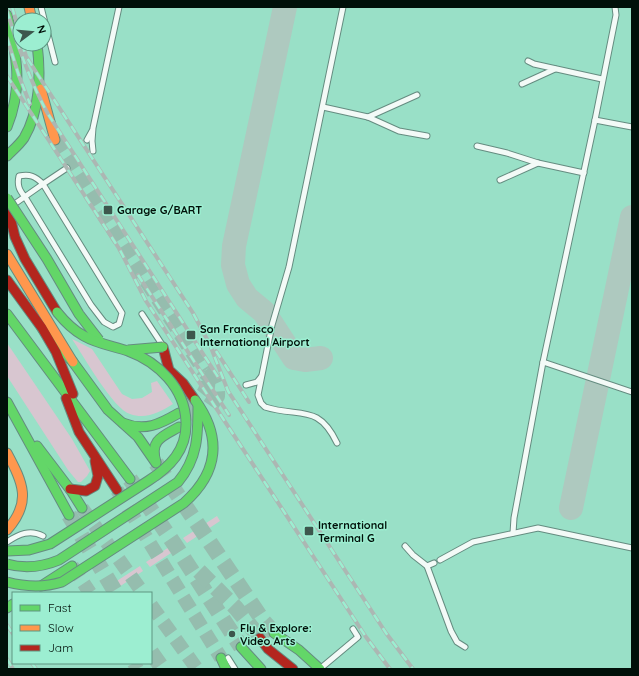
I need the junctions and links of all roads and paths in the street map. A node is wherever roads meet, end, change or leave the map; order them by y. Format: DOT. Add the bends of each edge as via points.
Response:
graph roads {
  1 [pos="41,7"];
  2 [pos="119,7"];
  3 [pos="343,7"];
  4 [pos="615,7"];
  5 [pos="7,15"];
  6 [pos="38,52"];
  7 [pos="55,62"];
  8 [pos="528,62"];
  9 [pos="555,69"];
  10 [pos="39,74"];
  11 [pos="18,79"];
  12 [pos="602,79"];
  13 [pos="522,84"];
  14 [pos="417,95"];
  15 [pos="322,107"];
  16 [pos="368,117"];
  17 [pos="595,120"];
  18 [pos="31,122"];
  19 [pos="632,127"];
  20 [pos="7,128"];
  21 [pos="93,128"];
  22 [pos="7,133"];
  23 [pos="427,136"];
  24 [pos="87,140"];
  25 [pos="477,146"];
  26 [pos="93,151"];
  27 [pos="7,156"];
  28 [pos="538,164"];
  29 [pos="67,168"];
  30 [pos="584,173"];
  31 [pos="500,180"];
  32 [pos="43,184"];
  33 [pos="24,197"];
  34 [pos="7,198"];
  35 [pos="7,204"];
  36 [pos="7,209"];
  37 [pos="7,254"];
  38 [pos="7,280"];
  39 [pos="7,314"];
  40 [pos="142,314"];
  41 [pos="42,328"];
  42 [pos="163,347"];
  43 [pos="120,351"];
  44 [pos="73,362"];
  45 [pos="543,362"];
  46 [pos="169,370"];
  47 [pos="261,376"];
  48 [pos="246,385"];
  49 [pos="63,390"];
  50 [pos="632,392"];
  51 [pos="7,402"];
  52 [pos="198,405"];
  53 [pos="179,413"];
  54 [pos="7,416"];
  55 [pos="83,417"];
  56 [pos="117,419"];
  57 [pos="17,420"];
  58 [pos="179,427"];
  59 [pos="25,435"];
  60 [pos="337,443"];
  61 [pos="89,447"];
  62 [pos="7,453"];
  63 [pos="130,478"];
  64 [pos="70,489"];
  65 [pos="117,490"];
  66 [pos="82,508"];
  67 [pos="69,515"];
  68 [pos="7,530"];
  69 [pos="513,533"];
  70 [pos="43,536"];
  71 [pos="7,542"];
  72 [pos="405,546"];
  73 [pos="632,548"];
  74 [pos="7,551"];
  75 [pos="440,560"];
  76 [pos="434,563"];
  77 [pos="7,564"];
  78 [pos="72,566"];
  79 [pos="428,566"];
  80 [pos="7,582"];
  81 [pos="32,592"];
  82 [pos="353,629"];
  83 [pos="274,633"];
  84 [pos="260,638"];
  85 [pos="241,647"];
  86 [pos="465,647"];
  87 [pos="248,655"];
  88 [pos="224,661"];
  89 [pos="247,664"];
  90 [pos="261,668"];
  91 [pos="235,669"];
  92 [pos="293,669"];
  93 [pos="320,669"];
  1 -- 7 [label="lane"];
  2 -- 21 [label="lane"];
  3 -- 15 [label="lane"];
  4 -- 12 [label="lane" via="616,15"];
  5 -- 11 [label="main road" via="14,39"];
  6 -- 10 [label="main road"];
  8 -- 9 [label="lane"];
  9 -- 12 [label="lane"];
  9 -- 13 [label="lane"];
  10 -- 18 [label="main road"];
  10 -- 18 [label="main road" via="43,100 55,140 42,127"];
  11 -- 18 [label="main road"];
  11 -- 20 [label="main road" via="15,104"];
  12 -- 17 [label="lane"];
  14 -- 16 [label="lane"];
  15 -- 16 [label="lane"];
  15 -- 47 [label="lane" via="289,267 272,325"];
  16 -- 23 [label="lane" via="399,130"];
  17 -- 19 [label="lane"];
  17 -- 30 [label="lane"];
  18 -- 22 [label="main road" via="18,125"];
  18 -- 27 [label="main road" via="21,141"];
  21 -- 24 [label="lane"];
  21 -- 26 [label="lane"];
  25 -- 28 [label="lane"];
  28 -- 30 [label="lane"];
  28 -- 31 [label="lane"];
  29 -- 32 [label="lane"];
  30 -- 45 [label="lane"];
  32 -- 33 [label="lane"];
  32 -- 33 [label="lane" via="28,174 18,176 17,183"];
  32 -- 33 [label="lane" via="122,313 119,324 113,327 104,322 91,305"];
  33 -- 36 [label="lane"];
  34 -- 43 [label="main road, bridge" via="39,247 77,314 100,341"];
  35 -- 74 [label="main road, bridge" via="15,237 25,259 65,323 86,338 140,356 165,373 174,385 187,414 187,424 176,458 159,473 50,544 26,552"];
  37 -- 44 [label="main road"];
  38 -- 41 [label="main road"];
  39 -- 49 [label="main road"];
  40 -- 42 [label="lane"];
  41 -- 44 [label="main road"];
  41 -- 55 [label="main road" via="56,352"];
  42 -- 43 [label="main road, bridge"];
  42 -- 46 [label="main road"];
  43 -- 46 [label="main road, bridge" via="154,361"];
  44 -- 56 [label="main road"];
  45 -- 50 [label="lane"];
  45 -- 69 [label="lane"];
  46 -- 52 [label="main road" via="183,383"];
  47 -- 48 [label="lane" via="257,382"];
  47 -- 60 [label="lane" via="258,395 265,407 318,417 331,430"];
  49 -- 55 [label="main road"];
  49 -- 61 [label="main road" via="79,432"];
  51 -- 57 [label="main road"];
  52 -- 77 [label="main road, bridge" via="196,450 191,463 178,482 58,560 38,567 17,567"];
  52 -- 80 [label="main road, bridge" via="211,430 213,450 206,478 190,499 62,582 33,588"];
  53 -- 56 [label="main road" via="158,424 140,428"];
  54 -- 59 [label="main road"];
  55 -- 63 [label="main road"];
  56 -- 58 [label="main road" via="138,437 156,464 152,451 154,444"];
  57 -- 59 [label="main road"];
  57 -- 64 [label="main road"];
  59 -- 67 [label="main road"];
  61 -- 64 [label="main road" via="98,472 95,486 85,492"];
  61 -- 65 [label="main road"];
  62 -- 68 [label="main road" via="24,493 20,513"];
  64 -- 66 [label="main road"];
  69 -- 73 [label="lane" via="538,528"];
  69 -- 75 [label="lane" via="473,542"];
  70 -- 71 [label="lane" via="30,532 17,535"];
  72 -- 79 [label="lane"];
  76 -- 79 [label="lane"];
  78 -- 81 [label="main road"];
  79 -- 86 [label="lane" via="451,631 457,642"];
  82 -- 93 [label="lane" via="358,636"];
  83 -- 93 [label="main road" via="299,650"];
  84 -- 92 [label="main road" via="268,649"];
  85 -- 87 [label="main road"];
  87 -- 89 [label="lane"];
  87 -- 90 [label="main road"];
  88 -- 91 [label="lane"];
}
